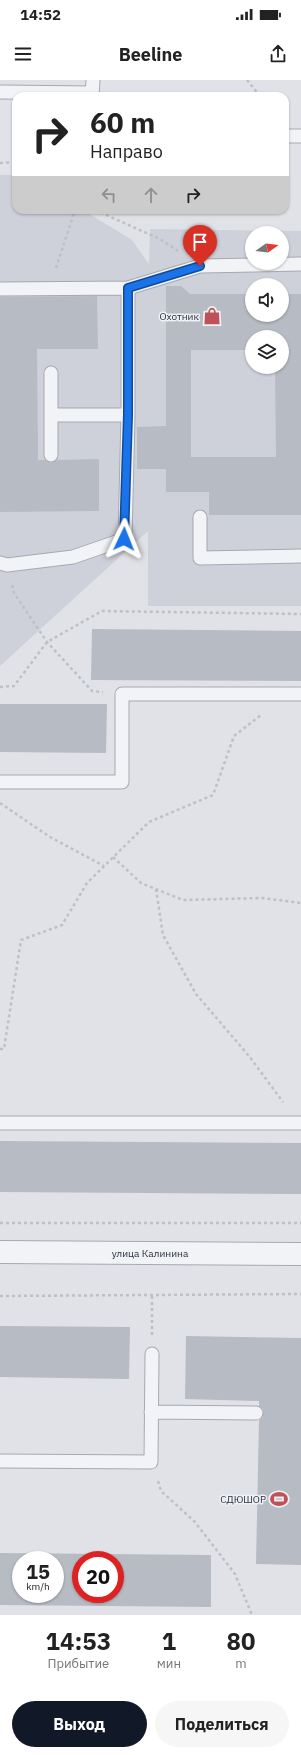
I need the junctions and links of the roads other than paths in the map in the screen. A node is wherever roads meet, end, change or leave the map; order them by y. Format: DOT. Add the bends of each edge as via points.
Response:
graph roads {
  1 [pos="93,90"];
  2 [pos="0,92"];
  3 [pos="289,136"];
  4 [pos="301,136"];
  5 [pos="301,264"];
  6 [pos="128,288"];
  7 [pos="0,289"];
  8 [pos="51,373"];
  9 [pos="51,414"];
  10 [pos="128,415"];
  11 [pos="51,455"];
  12 [pos="200,517"];
  13 [pos="301,556"];
  14 [pos="4,564"];
  15 [pos="295,694"];
  16 [pos="0,782"];
  17 [pos="300,1123"];
  18 [pos="0,1124"];
  19 [pos="0,1252"];
  20 [pos="301,1254"];
  21 [pos="152,1354"];
  22 [pos="151,1412"];
  23 [pos="256,1413"];
  24 [pos="0,1461"];
  1 -- 2 [label="lane"];
  3 -- 4 [label="lane"];
  5 -- 6 [label="lane" via="200,266"];
  6 -- 7 [label="lane"];
  6 -- 10 [label="lane"];
  8 -- 9 [label="lane"];
  9 -- 10 [label="lane"];
  9 -- 11 [label="lane"];
  10 -- 14 [label="lane" via="124,539 73,557"];
  12 -- 13 [label="lane" via="200,558"];
  15 -- 16 [label="lane" via="122,694 122,782"];
  17 -- 18 [label="lane"];
  19 -- 20 [label="street, улица Калинина"];
  21 -- 22 [label="lane"];
  22 -- 23 [label="lane"];
  22 -- 24 [label="lane" via="151,1462"];
}
